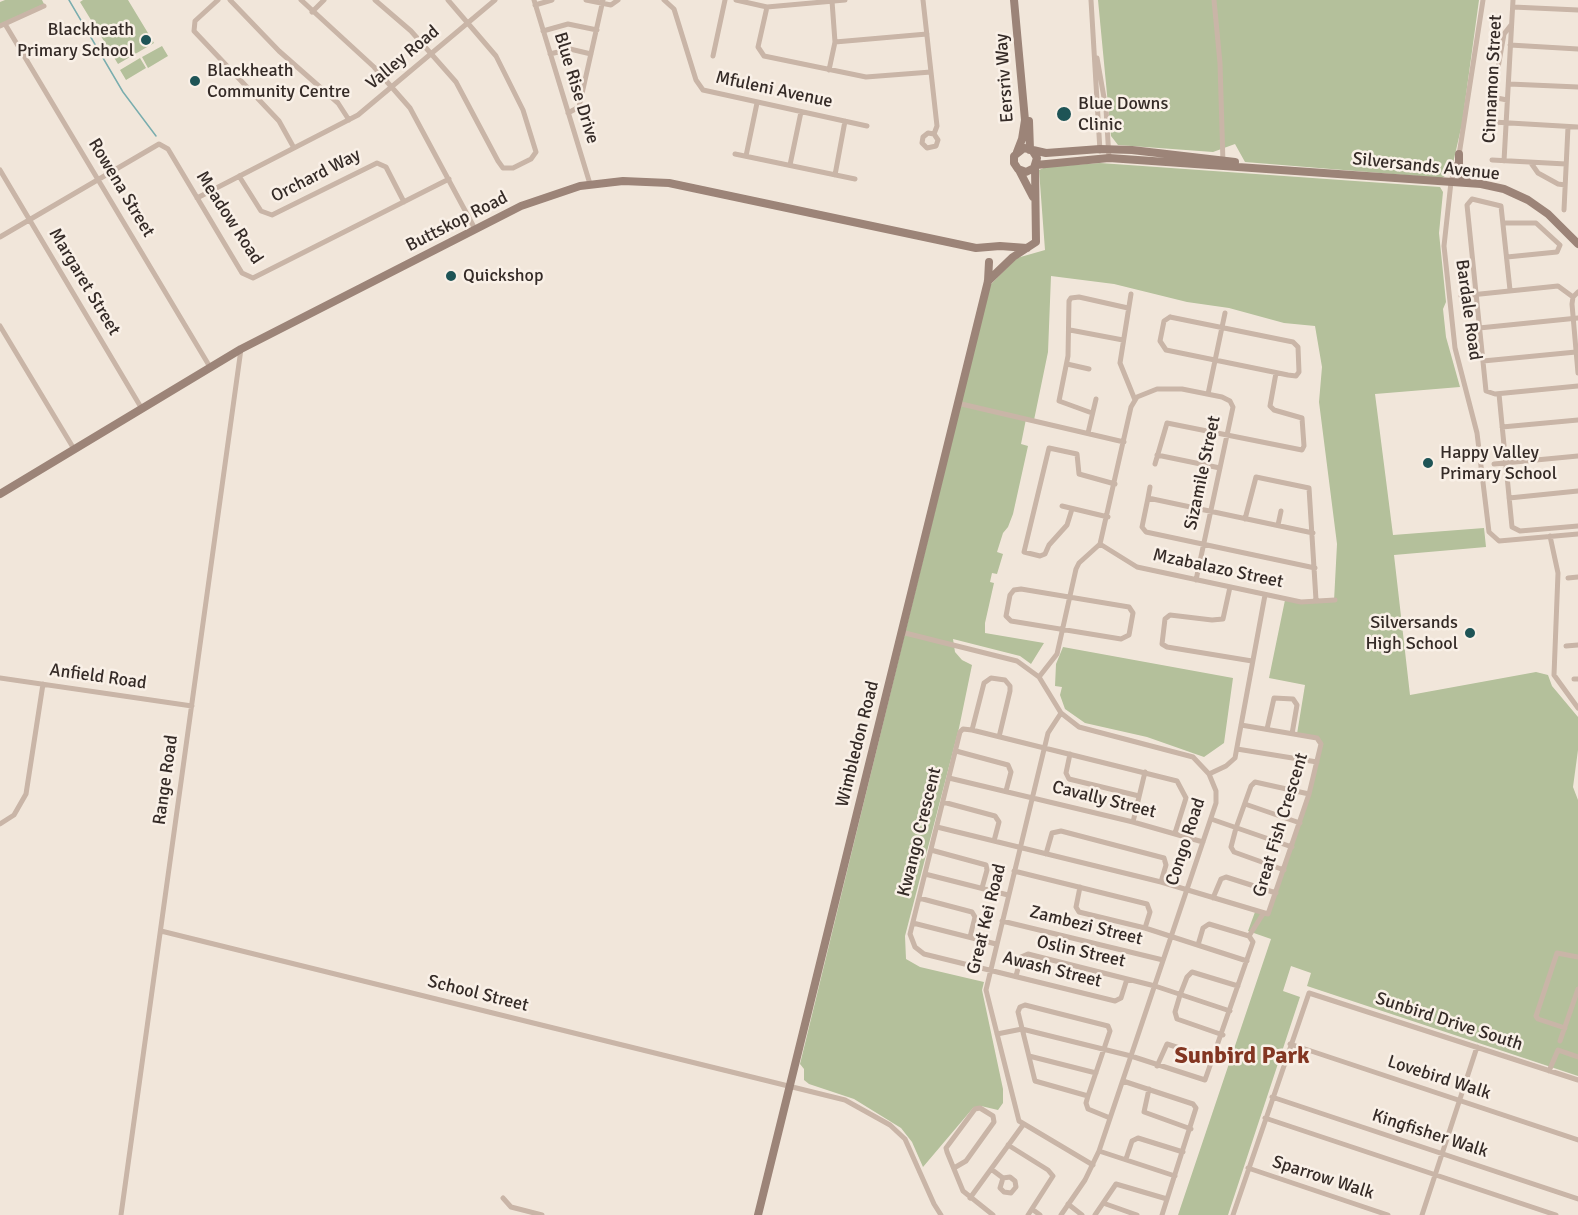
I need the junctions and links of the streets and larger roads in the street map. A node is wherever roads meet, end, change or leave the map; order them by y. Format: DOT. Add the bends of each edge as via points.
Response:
graph roads {
  1 [pos="218,0"];
  2 [pos="231,0"];
  3 [pos="301,0"];
  4 [pos="324,0"];
  5 [pos="375,0"];
  6 [pos="448,0"];
  7 [pos="495,0"];
  8 [pos="552,0"];
  9 [pos="586,0"];
  10 [pos="618,0"];
  11 [pos="664,0"];
  12 [pos="725,0"];
  13 [pos="736,0"];
  14 [pos="844,0"];
  15 [pos="923,0"];
  16 [pos="1016,0"];
  17 [pos="1091,0"];
  18 [pos="1214,0"];
  19 [pos="1483,0"];
  20 [pos="832,1"];
  21 [pos="603,2"];
  22 [pos="535,3"];
  23 [pos="1513,3"];
  24 [pos="45,6"];
  25 [pos="767,7"];
  26 [pos="1578,10"];
  27 [pos="312,12"];
  28 [pos="468,22"];
  29 [pos="3,25"];
  30 [pos="1512,25"];
  31 [pos="597,30"];
  32 [pos="543,31"];
  33 [pos="927,33"];
  34 [pos="835,42"];
  35 [pos="1510,45"];
  36 [pos="1578,48"];
  37 [pos="1095,50"];
  38 [pos="431,54"];
  39 [pos="550,54"];
  40 [pos="591,54"];
  41 [pos="713,56"];
  42 [pos="829,70"];
  43 [pos="931,72"];
  44 [pos="1509,84"];
  45 [pos="392,86"];
  46 [pos="1578,87"];
  47 [pos="1095,92"];
  48 [pos="1104,92"];
  49 [pos="1508,100"];
  50 [pos="757,103"];
  51 [pos="801,112"];
  52 [pos="568,113"];
  53 [pos="349,120"];
  54 [pos="845,121"];
  55 [pos="1493,122"];
  56 [pos="1506,123"];
  57 [pos="867,126"];
  58 [pos="1568,127"];
  59 [pos="1578,127"];
  60 [pos="934,134"];
  61 [pos="294,148"];
  62 [pos="1100,149"];
  63 [pos="1109,149"];
  64 [pos="1031,150"];
  65 [pos="1017,152"];
  66 [pos="735,154"];
  67 [pos="1459,154"];
  68 [pos="746,156"];
  69 [pos="1109,158"];
  70 [pos="1100,159"];
  71 [pos="1492,160"];
  72 [pos="1504,161"];
  73 [pos="1223,162"];
  74 [pos="1531,163"];
  75 [pos="1566,164"];
  76 [pos="790,165"];
  77 [pos="1036,165"];
  78 [pos="0,170"];
  79 [pos="1019,170"];
  80 [pos="835,175"];
  81 [pos="239,176"];
  82 [pos="98,179"];
  83 [pos="449,179"];
  84 [pos="855,179"];
  85 [pos="1451,182"];
  86 [pos="1469,183"];
  87 [pos="590,184"];
  88 [pos="1565,185"];
  89 [pos="197,198"];
  90 [pos="1035,201"];
  91 [pos="404,202"];
  92 [pos="1564,210"];
  93 [pos="30,220"];
  94 [pos="1503,223"];
  95 [pos="475,229"];
  96 [pos="0,237"];
  97 [pos="1578,244"];
  98 [pos="993,247"];
  99 [pos="976,248"];
  100 [pos="1006,248"];
  101 [pos="1027,248"];
  102 [pos="1507,257"];
  103 [pos="1010,259"];
  104 [pos="989,260"];
  105 [pos="1002,268"];
  106 [pos="987,280"];
  107 [pos="1510,290"];
  108 [pos="1578,292"];
  109 [pos="1131,294"];
  110 [pos="1476,294"];
  111 [pos="1461,296"];
  112 [pos="1573,297"];
  113 [pos="1128,308"];
  114 [pos="1226,313"];
  115 [pos="1575,318"];
  116 [pos="0,326"];
  117 [pos="1223,327"];
  118 [pos="1479,328"];
  119 [pos="1070,330"];
  120 [pos="1123,340"];
  121 [pos="241,349"];
  122 [pos="1576,352"];
  123 [pos="1216,360"];
  124 [pos="1483,361"];
  125 [pos="1067,364"];
  126 [pos="210,367"];
  127 [pos="1089,369"];
  128 [pos="1276,373"];
  129 [pos="1578,373"];
  130 [pos="1578,386"];
  131 [pos="1208,394"];
  132 [pos="1499,394"];
  133 [pos="1096,399"];
  134 [pos="1135,400"];
  135 [pos="957,403"];
  136 [pos="142,409"];
  137 [pos="1092,413"];
  138 [pos="1578,420"];
  139 [pos="1502,428"];
  140 [pos="1088,433"];
  141 [pos="1227,435"];
  142 [pos="1124,442"];
  143 [pos="74,449"];
  144 [pos="1158,454"];
  145 [pos="1578,456"];
  146 [pos="1505,463"];
  147 [pos="1155,464"];
  148 [pos="1494,464"];
  149 [pos="1220,468"];
  150 [pos="0,483"];
  151 [pos="1115,484"];
  152 [pos="1150,487"];
  153 [pos="1578,491"];
  154 [pos="2,493"];
  155 [pos="1148,498"];
  156 [pos="1509,498"];
  157 [pos="1062,506"];
  158 [pos="1072,509"];
  159 [pos="1281,511"];
  160 [pos="1211,512"];
  161 [pos="1108,517"];
  162 [pos="1245,519"];
  163 [pos="1278,525"];
  164 [pos="1578,526"];
  165 [pos="1313,533"];
  166 [pos="1578,534"];
  167 [pos="1550,536"];
  168 [pos="1100,544"];
  169 [pos="1204,544"];
  170 [pos="1315,568"];
  171 [pos="1578,577"];
  172 [pos="1568,578"];
  173 [pos="1196,579"];
  174 [pos="1230,587"];
  175 [pos="1265,595"];
  176 [pos="1070,597"];
  177 [pos="1316,600"];
  178 [pos="1335,600"];
  179 [pos="1063,630"];
  180 [pos="901,632"];
  181 [pos="1578,645"];
  182 [pos="1566,646"];
  183 [pos="1252,661"];
  184 [pos="1040,677"];
  185 [pos="0,678"];
  186 [pos="43,684"];
  187 [pos="192,706"];
  188 [pos="1578,708"];
  189 [pos="1061,713"];
  190 [pos="1241,725"];
  191 [pos="1267,729"];
  192 [pos="972,730"];
  193 [pos="1292,734"];
  194 [pos="999,736"];
  195 [pos="1044,748"];
  196 [pos="1237,749"];
  197 [pos="956,751"];
  198 [pos="1070,754"];
  199 [pos="1317,762"];
  200 [pos="1145,772"];
  201 [pos="1209,774"];
  202 [pos="949,778"];
  203 [pos="1006,791"];
  204 [pos="1309,794"];
  205 [pos="1139,796"];
  206 [pos="1032,797"];
  207 [pos="943,802"];
  208 [pos="1245,804"];
  209 [pos="1210,819"];
  210 [pos="1133,822"];
  211 [pos="1300,823"];
  212 [pos="0,824"];
  213 [pos="937,827"];
  214 [pos="1236,828"];
  215 [pos="1175,833"];
  216 [pos="994,841"];
  217 [pos="1203,842"];
  218 [pos="1020,847"];
  219 [pos="1292,847"];
  220 [pos="931,850"];
  221 [pos="1046,854"];
  222 [pos="1284,870"];
  223 [pos="1014,871"];
  224 [pos="925,874"];
  225 [pos="1161,882"];
  226 [pos="1080,887"];
  227 [pos="982,888"];
  228 [pos="1187,889"];
  229 [pos="1276,893"];
  230 [pos="1008,896"];
  231 [pos="919,898"];
  232 [pos="1214,898"];
  233 [pos="1263,914"];
  234 [pos="1002,921"];
  235 [pos="913,923"];
  236 [pos="1145,928"];
  237 [pos="161,931"];
  238 [pos="1171,936"];
  239 [pos="1249,936"];
  240 [pos="970,938"];
  241 [pos="996,944"];
  242 [pos="1198,945"];
  243 [pos="1578,957"];
  244 [pos="1163,960"];
  245 [pos="1247,961"];
  246 [pos="990,970"];
  247 [pos="1016,976"];
  248 [pos="1127,979"];
  249 [pos="1155,986"];
  250 [pos="1238,986"];
  251 [pos="1578,988"];
  252 [pos="1180,995"];
  253 [pos="1230,1011"];
  254 [pos="1564,1028"];
  255 [pos="1022,1029"];
  256 [pos="997,1034"];
  257 [pos="1223,1035"];
  258 [pos="1560,1041"];
  259 [pos="1290,1044"];
  260 [pos="1478,1047"];
  261 [pos="1104,1049"];
  262 [pos="1029,1056"];
  263 [pos="1131,1056"];
  264 [pos="1578,1057"];
  265 [pos="1214,1059"];
  266 [pos="1157,1065"];
  267 [pos="1549,1071"];
  268 [pos="1096,1073"];
  269 [pos="1578,1080"];
  270 [pos="1123,1081"];
  271 [pos="789,1086"];
  272 [pos="1149,1089"];
  273 [pos="1088,1096"];
  274 [pos="1272,1097"];
  275 [pos="1459,1100"];
  276 [pos="1110,1118"];
  277 [pos="1265,1118"];
  278 [pos="1023,1125"];
  279 [pos="1191,1129"];
  280 [pos="1578,1140"];
  281 [pos="1008,1145"];
  282 [pos="1100,1151"];
  283 [pos="1183,1152"];
  284 [pos="1442,1154"];
  285 [pos="1126,1159"];
  286 [pos="1093,1165"];
  287 [pos="954,1168"];
  288 [pos="991,1168"];
  289 [pos="1248,1168"];
  290 [pos="1435,1175"];
  291 [pos="1175,1176"];
  292 [pos="1003,1178"];
  293 [pos="503,1198"];
  294 [pos="970,1198"];
  295 [pos="1167,1199"];
  296 [pos="1578,1199"];
  297 [pos="1103,1203"];
  298 [pos="1068,1204"];
  299 [pos="1032,1209"];
  300 [pos="121,1215"];
  301 [pos="542,1215"];
  302 [pos="758,1215"];
  303 [pos="942,1215"];
  304 [pos="993,1215"];
  305 [pos="1028,1215"];
  306 [pos="1040,1215"];
  307 [pos="1061,1215"];
  308 [pos="1082,1215"];
  309 [pos="1095,1215"];
  310 [pos="1137,1215"];
  311 [pos="1162,1215"];
  312 [pos="1233,1215"];
  313 [pos="1388,1215"];
  314 [pos="1422,1215"];
  315 [pos="1556,1215"];
  1 -- 61 [label="street" via="193,26 197,36 279,121"];
  2 -- 53 [label="street" via="279,51 333,98"];
  3 -- 27 [label="street"];
  4 -- 27 [label="street"];
  5 -- 38 [label="street"];
  6 -- 28 [label="street"];
  7 -- 28 [label="street, Valley Road"];
  8 -- 22 [label="street"];
  9 -- 21 [label="street"];
  10 -- 21 [label="street" via="615,5"];
  11 -- 50 [label="street, Mfuleni Avenue" via="674,9 701,88"];
  12 -- 41 [label="street"];
  13 -- 25 [label="street"];
  14 -- 20 [label="street"];
  15 -- 33 [label="street"];
  16 -- 64 [label="street, Eersriv Way"];
  16 -- 65 [label="street, Eersriv Way" via="1025,120"];
  17 -- 37 [label="street"];
  18 -- 73 [label="street"];
  19 -- 67 [label="street, Bardale Road"];
  20 -- 25 [label="street"];
  20 -- 34 [label="street"];
  21 -- 31 [label="street"];
  22 -- 32 [label="street, Blue Rise Drive"];
  23 -- 26 [label="street"];
  23 -- 30 [label="street, Cinnamon Street"];
  24 -- 29 [label="street"];
  25 -- 42 [label="street" via="758,44 760,53"];
  27 -- 45 [label="street"];
  28 -- 38 [label="street, Valley Road"];
  28 -- 38 [label="street" via="496,56 512,85 535,146 531,159 513,168 503,168 456,82"];
  29 -- 82 [label="street, Rowena Street"];
  30 -- 35 [label="street, Cinnamon Street"];
  30 -- 49 [label="street" via="1504,34 1494,91 1497,98"];
  31 -- 32 [label="street" via="568,24"];
  31 -- 40 [label="street"];
  32 -- 39 [label="street, Blue Rise Drive"];
  33 -- 34 [label="street"];
  33 -- 43 [label="street"];
  34 -- 42 [label="street"];
  35 -- 36 [label="street"];
  35 -- 44 [label="street, Cinnamon Street"];
  37 -- 47 [label="street"];
  37 -- 48 [label="street"];
  38 -- 45 [label="street, Valley Road"];
  39 -- 40 [label="street" via="568,49"];
  39 -- 52 [label="street, Blue Rise Drive"];
  40 -- 52 [label="street" via="579,107"];
  42 -- 43 [label="street" via="872,77"];
  43 -- 60 [label="street" via="937,126"];
  44 -- 46 [label="street"];
  44 -- 49 [label="street, Cinnamon Street"];
  45 -- 53 [label="street, Valley Road"];
  45 -- 83 [label="street" via="417,117"];
  47 -- 48 [label="street"];
  47 -- 62 [label="street"];
  48 -- 63 [label="street"];
  49 -- 56 [label="street, Cinnamon Street"];
  50 -- 51 [label="street, Mfuleni Avenue"];
  50 -- 68 [label="street"];
  51 -- 54 [label="street, Mfuleni Avenue"];
  51 -- 76 [label="street"];
  52 -- 87 [label="street, Blue Rise Drive"];
  53 -- 61 [label="street, Valley Road"];
  54 -- 57 [label="street, Mfuleni Avenue"];
  54 -- 80 [label="street"];
  55 -- 56 [label="street"];
  56 -- 58 [label="street"];
  56 -- 72 [label="street, Cinnamon Street"];
  58 -- 59 [label="street"];
  58 -- 75 [label="street"];
  61 -- 81 [label="street, Valley Road"];
  62 -- 63 [label="street, Silversands Avenue"];
  62 -- 64 [label="street, Silversands Avenue" via="1046,153"];
  62 -- 70 [label="street"];
  63 -- 69 [label="street"];
  63 -- 73 [label="street, Silversands Avenue"];
  64 -- 65 [label="street"];
  64 -- 77 [label="street"];
  65 -- 79 [label="street" via="1014,161"];
  66 -- 68 [label="street"];
  67 -- 85 [label="street, Bardale Road"];
  67 -- 86 [label="street" via="1459,173"];
  68 -- 76 [label="street"];
  69 -- 70 [label="street, Silversands Avenue"];
  69 -- 73 [label="street, Silversands Avenue"];
  70 -- 77 [label="street, Silversands Avenue"];
  71 -- 72 [label="street"];
  72 -- 74 [label="street"];
  73 -- 85 [label="street, Silversands Avenue"];
  74 -- 75 [label="street"];
  74 -- 88 [label="street" via="1538,173"];
  75 -- 88 [label="street"];
  76 -- 80 [label="street"];
  77 -- 79 [label="street" via="1028,171"];
  77 -- 90 [label="street"];
  78 -- 93 [label="street, Margaret Street"];
  79 -- 90 [label="street"];
  80 -- 84 [label="street"];
  81 -- 89 [label="street, Valley Road"];
  81 -- 91 [label="street, Orchard Way" via="261,211 272,215 377,163 386,167"];
  82 -- 89 [label="street, Meadow Road" via="159,144 168,149"];
  82 -- 93 [label="street, Meadow Road"];
  82 -- 126 [label="street, Rowena Street"];
  83 -- 91 [label="street, Meadow Road"];
  83 -- 95 [label="street"];
  85 -- 86 [label="street, Silversands Avenue"];
  85 -- 167 [label="street, Bardale Road" via="1444,241 1453,328 1456,355 1476,430 1489,532 1499,541"];
  86 -- 97 [label="street, Silversands Avenue" via="1492,185 1523,197 1548,214"];
  87 -- 95 [label="street, Buttskop Road" via="538,199"];
  87 -- 99 [label="street, Buttskop Road" via="669,183"];
  88 -- 92 [label="street"];
  89 -- 91 [label="street, Meadow Road" via="242,273 250,278"];
  90 -- 101 [label="street" via="1037,238"];
  93 -- 96 [label="street, Meadow Road"];
  93 -- 136 [label="street, Margaret Street"];
  94 -- 102 [label="street"];
  94 -- 102 [label="street" via="1536,222 1560,245 1557,252"];
  94 -- 110 [label="street" via="1500,205 1477,198 1468,202"];
  95 -- 121 [label="street, Buttskop Road"];
  98 -- 99 [label="street, Buttskop Road"];
  98 -- 100 [label="street"];
  98 -- 104 [label="street"];
  99 -- 104 [label="street, Buttskop Road"];
  100 -- 101 [label="street"];
  100 -- 103 [label="street"];
  101 -- 103 [label="street"];
  102 -- 107 [label="street"];
  103 -- 105 [label="street"];
  104 -- 105 [label="street" via="994,267"];
  104 -- 106 [label="street, Wimbledon Road"];
  105 -- 106 [label="street"];
  106 -- 135 [label="street, Wimbledon Road"];
  107 -- 110 [label="street"];
  107 -- 112 [label="street" via="1559,286"];
  108 -- 112 [label="street"];
  109 -- 113 [label="street"];
  110 -- 111 [label="street"];
  110 -- 118 [label="street"];
  112 -- 115 [label="street"];
  113 -- 119 [label="street" via="1075,296 1069,301"];
  113 -- 120 [label="street"];
  114 -- 117 [label="street"];
  115 -- 118 [label="street"];
  115 -- 122 [label="street"];
  116 -- 143 [label="street"];
  117 -- 123 [label="street"];
  117 -- 123 [label="street" via="1170,317 1164,321 1160,341 1164,348"];
  117 -- 128 [label="street" via="1294,342 1298,347 1298,374"];
  118 -- 124 [label="street"];
  119 -- 120 [label="street"];
  119 -- 125 [label="street"];
  120 -- 134 [label="street" via="1120,363"];
  121 -- 126 [label="street, Buttskop Road"];
  121 -- 187 [label="street, Range Road"];
  122 -- 124 [label="street"];
  122 -- 129 [label="street"];
  123 -- 128 [label="street"];
  123 -- 131 [label="street"];
  124 -- 132 [label="street" via="1486,389 1490,394"];
  125 -- 127 [label="street"];
  125 -- 137 [label="street" via="1059,401"];
  126 -- 136 [label="street, Buttskop Road"];
  128 -- 141 [label="street" via="1270,406 1302,418 1304,448"];
  130 -- 132 [label="street"];
  131 -- 134 [label="street, Sizamile Street" via="1163,388"];
  131 -- 141 [label="street, Sizamile Street" via="1232,404"];
  132 -- 139 [label="street"];
  133 -- 137 [label="street"];
  134 -- 142 [label="street"];
  135 -- 140 [label="street"];
  135 -- 180 [label="street, Wimbledon Road"];
  136 -- 143 [label="street, Buttskop Road"];
  137 -- 140 [label="street"];
  138 -- 139 [label="street"];
  139 -- 146 [label="street"];
  140 -- 142 [label="street"];
  141 -- 144 [label="street" via="1166,423"];
  141 -- 149 [label="street, Sizamile Street"];
  142 -- 151 [label="street"];
  143 -- 154 [label="street, Buttskop Road"];
  144 -- 147 [label="street"];
  144 -- 149 [label="street"];
  145 -- 146 [label="street"];
  146 -- 148 [label="street"];
  146 -- 156 [label="street"];
  149 -- 160 [label="street, Sizamile Street"];
  150 -- 154 [label="street"];
  151 -- 158 [label="street" via="1079,474 1077,454 1049,448 1024,552 1045,555 1067,525"];
  151 -- 161 [label="street"];
  152 -- 155 [label="street"];
  153 -- 156 [label="street"];
  155 -- 160 [label="street"];
  155 -- 169 [label="street" via="1144,531"];
  156 -- 164 [label="street" via="1514,530"];
  157 -- 158 [label="street"];
  158 -- 161 [label="street"];
  159 -- 163 [label="street"];
  160 -- 162 [label="street"];
  160 -- 169 [label="street, Sizamile Street"];
  161 -- 168 [label="street"];
  162 -- 163 [label="street"];
  162 -- 165 [label="street" via="1256,477 1304,486 1310,489"];
  163 -- 165 [label="street"];
  165 -- 170 [label="street"];
  166 -- 167 [label="street, Bardale Road"];
  167 -- 188 [label="street" via="1558,573 1554,674"];
  168 -- 173 [label="street, Mzabalazo Street" via="1134,566"];
  168 -- 176 [label="street" via="1079,563"];
  169 -- 170 [label="street"];
  169 -- 173 [label="street, Sizamile Street"];
  170 -- 177 [label="street"];
  171 -- 172 [label="street"];
  173 -- 174 [label="street, Mzabalazo Street"];
  174 -- 175 [label="street, Mzabalazo Street"];
  174 -- 183 [label="street" via="1223,619 1170,615 1165,619 1161,641 1167,647"];
  175 -- 177 [label="street, Mzabalazo Street"];
  175 -- 183 [label="street"];
  176 -- 179 [label="street"];
  176 -- 179 [label="street" via="1016,589 1006,612 1011,621"];
  176 -- 179 [label="street" via="1129,607 1129,635 1124,639"];
  177 -- 178 [label="street, Mzabalazo Street"];
  179 -- 184 [label="street" via="1055,660"];
  180 -- 184 [label="street, Congo Road" via="1017,661"];
  180 -- 271 [label="street, Wimbledon Road"];
  181 -- 182 [label="street"];
  183 -- 190 [label="street"];
  184 -- 189 [label="street, Congo Road"];
  185 -- 186 [label="street, Anfield Road"];
  186 -- 187 [label="street, Anfield Road"];
  186 -- 212 [label="street" via="26,794 14,815"];
  187 -- 237 [label="street, Range Road"];
  189 -- 195 [label="street, Great Kei Road"];
  189 -- 201 [label="street, Congo Road" via="1086,730 1193,757"];
  190 -- 191 [label="street, Great Fish Crescent"];
  190 -- 196 [label="street"];
  191 -- 193 [label="street, Great Fish Crescent"];
  191 -- 193 [label="street" via="1274,698 1293,699 1297,705"];
  192 -- 194 [label="street"];
  192 -- 194 [label="street" via="984,683 991,678 1005,680 1010,691"];
  192 -- 197 [label="street, Kwango Crescent" via="960,732"];
  193 -- 199 [label="street, Great Fish Crescent" via="1320,740"];
  194 -- 195 [label="street"];
  195 -- 198 [label="street"];
  195 -- 206 [label="street, Great Kei Road"];
  196 -- 199 [label="street"];
  196 -- 201 [label="street" via="1231,763"];
  197 -- 202 [label="street, Kwango Crescent"];
  197 -- 203 [label="street" via="1008,765 1011,772"];
  198 -- 200 [label="street"];
  198 -- 205 [label="street" via="1066,773 1069,779"];
  199 -- 204 [label="street, Great Fish Crescent"];
  200 -- 205 [label="street"];
  200 -- 215 [label="street" via="1173,779 1182,786 1186,798"];
  201 -- 209 [label="street, Congo Road" via="1217,797"];
  202 -- 203 [label="street, Cavally Street"];
  202 -- 207 [label="street, Kwango Crescent"];
  203 -- 206 [label="street, Cavally Street"];
  204 -- 208 [label="street" via="1255,782"];
  204 -- 211 [label="street, Great Fish Crescent"];
  205 -- 210 [label="street"];
  206 -- 210 [label="street, Cavally Street"];
  206 -- 218 [label="street, Great Kei Road"];
  207 -- 213 [label="street, Kwango Crescent"];
  207 -- 216 [label="street" via="995,816 999,822"];
  208 -- 211 [label="street"];
  208 -- 214 [label="street"];
  209 -- 214 [label="street"];
  209 -- 217 [label="street, Congo Road"];
  210 -- 215 [label="street, Cavally Street"];
  211 -- 219 [label="street, Great Fish Crescent"];
  213 -- 216 [label="street, Great Fish Crescent"];
  213 -- 220 [label="street, Kwango Crescent"];
  214 -- 219 [label="street"];
  214 -- 222 [label="street" via="1234,852"];
  215 -- 217 [label="street, Cavally Street"];
  216 -- 218 [label="street, Great Fish Crescent"];
  217 -- 228 [label="street, Congo Road"];
  218 -- 221 [label="street, Great Fish Crescent"];
  218 -- 223 [label="street, Great Kei Road"];
  219 -- 222 [label="street, Great Fish Crescent"];
  220 -- 224 [label="street, Kwango Crescent"];
  220 -- 227 [label="street" via="986,865"];
  221 -- 225 [label="street, Great Fish Crescent"];
  221 -- 225 [label="street" via="1052,833 1061,831 1164,858"];
  222 -- 229 [label="street, Great Fish Crescent"];
  223 -- 226 [label="street"];
  223 -- 230 [label="street, Great Kei Road"];
  224 -- 227 [label="street"];
  224 -- 231 [label="street, Kwango Crescent"];
  225 -- 228 [label="street, Great Fish Crescent"];
  226 -- 236 [label="street" via="1079,912"];
  226 -- 236 [label="street" via="1147,904 1150,912"];
  227 -- 230 [label="street"];
  228 -- 232 [label="street, Great Fish Crescent"];
  228 -- 238 [label="street, Congo Road"];
  229 -- 232 [label="street" via="1226,877 1219,882"];
  229 -- 233 [label="street, Great Fish Crescent" via="1270,911"];
  230 -- 234 [label="street, Great Kei Road"];
  231 -- 235 [label="street, Kwango Crescent"];
  231 -- 240 [label="street" via="972,912 975,917"];
  232 -- 233 [label="street, Great Fish Crescent"];
  233 -- 239 [label="street"];
  234 -- 241 [label="street, Great Kei Road"];
  234 -- 244 [label="street, Zambezi Street"];
  235 -- 240 [label="street"];
  235 -- 246 [label="street, Kwango Crescent" via="911,938 921,953"];
  236 -- 238 [label="street"];
  237 -- 271 [label="street, School Street"];
  237 -- 300 [label="street, Range Road"];
  238 -- 242 [label="street"];
  238 -- 244 [label="street, Congo Road"];
  239 -- 242 [label="street" via="1209,924 1203,928"];
  239 -- 245 [label="street" via="1253,944"];
  240 -- 241 [label="street"];
  241 -- 246 [label="street, Great Kei Road"];
  242 -- 245 [label="street"];
  243 -- 254 [label="street" via="1557,953 1536,1016"];
  244 -- 249 [label="street, Congo Road"];
  245 -- 250 [label="street"];
  246 -- 247 [label="street, Awash Street"];
  246 -- 256 [label="street, Great Kei Road" via="986,990"];
  247 -- 248 [label="street, Awash Street" via="1115,1001 1121,998"];
  247 -- 248 [label="street, Oslin Street" via="1021,957 1028,954"];
  248 -- 249 [label="street, Oslin Street"];
  249 -- 252 [label="street, Oslin Street"];
  249 -- 263 [label="street, Congo Road"];
  250 -- 252 [label="street" via="1192,972"];
  250 -- 253 [label="street"];
  251 -- 254 [label="street"];
  252 -- 253 [label="street, Oslin Street"];
  252 -- 257 [label="street" via="1177,1020"];
  253 -- 257 [label="street"];
  254 -- 258 [label="street"];
  255 -- 256 [label="street"];
  255 -- 261 [label="street"];
  255 -- 261 [label="street" via="1018,1009 1025,1005 1101,1023 1110,1029"];
  255 -- 262 [label="street"];
  256 -- 278 [label="street, Great Kei Road" via="1016,1115"];
  257 -- 265 [label="street"];
  259 -- 260 [label="street, Sunbird Drive South" via="1309,993"];
  259 -- 274 [label="street"];
  259 -- 275 [label="street, Lovebird Walk"];
  260 -- 267 [label="street, Sunbird Drive South"];
  260 -- 275 [label="street"];
  261 -- 263 [label="street"];
  261 -- 268 [label="street"];
  262 -- 268 [label="street"];
  262 -- 273 [label="street" via="1036,1082"];
  263 -- 266 [label="street"];
  263 -- 270 [label="street, Congo Road"];
  264 -- 267 [label="street" via="1558,1050"];
  265 -- 266 [label="street" via="1167,1044"];
  265 -- 266 [label="street" via="1203,1081"];
  267 -- 269 [label="street, Sunbird Drive South"];
  268 -- 273 [label="street"];
  270 -- 272 [label="street"];
  270 -- 276 [label="street, Congo Road"];
  271 -- 302 [label="street, Wimbledon Road"];
  271 -- 303 [label="street, School Street" via="845,1100 896,1129 908,1144"];
  272 -- 279 [label="street" via="1195,1106"];
  272 -- 279 [label="street" via="1144,1112"];
  273 -- 276 [label="street" via="1088,1109"];
  274 -- 277 [label="street"];
  274 -- 284 [label="street, Kingfisher Walk"];
  275 -- 280 [label="street, Lovebird Walk"];
  275 -- 284 [label="street"];
  276 -- 282 [label="street, Congo Road"];
  277 -- 289 [label="street"];
  277 -- 290 [label="street"];
  278 -- 281 [label="street"];
  278 -- 286 [label="street"];
  279 -- 283 [label="street"];
  281 -- 288 [label="street"];
  281 -- 299 [label="street" via="1052,1174 1051,1183"];
  282 -- 285 [label="street"];
  282 -- 286 [label="street, Congo Road"];
  283 -- 285 [label="street" via="1138,1138 1132,1141"];
  283 -- 291 [label="street"];
  284 -- 290 [label="street"];
  284 -- 296 [label="street, Kingfisher Walk"];
  285 -- 291 [label="street"];
  286 -- 298 [label="street, Congo Road"];
  287 -- 287 [label="street" via="966,1161 994,1122 994,1117 982,1109 975,1109 946,1148"];
  287 -- 294 [label="street"];
  288 -- 292 [label="street"];
  288 -- 294 [label="street"];
  289 -- 312 [label="street"];
  289 -- 313 [label="street, Sparrow Walk"];
  290 -- 314 [label="street"];
  290 -- 315 [label="street"];
  291 -- 295 [label="street"];
  293 -- 301 [label="street" via="511,1207"];
  294 -- 304 [label="street"];
  295 -- 297 [label="street" via="1116,1184"];
  295 -- 311 [label="street"];
  297 -- 309 [label="street"];
  297 -- 310 [label="street"];
  298 -- 307 [label="street, Congo Road"];
  298 -- 308 [label="street"];
  299 -- 305 [label="street"];
  299 -- 306 [label="street"];
}
